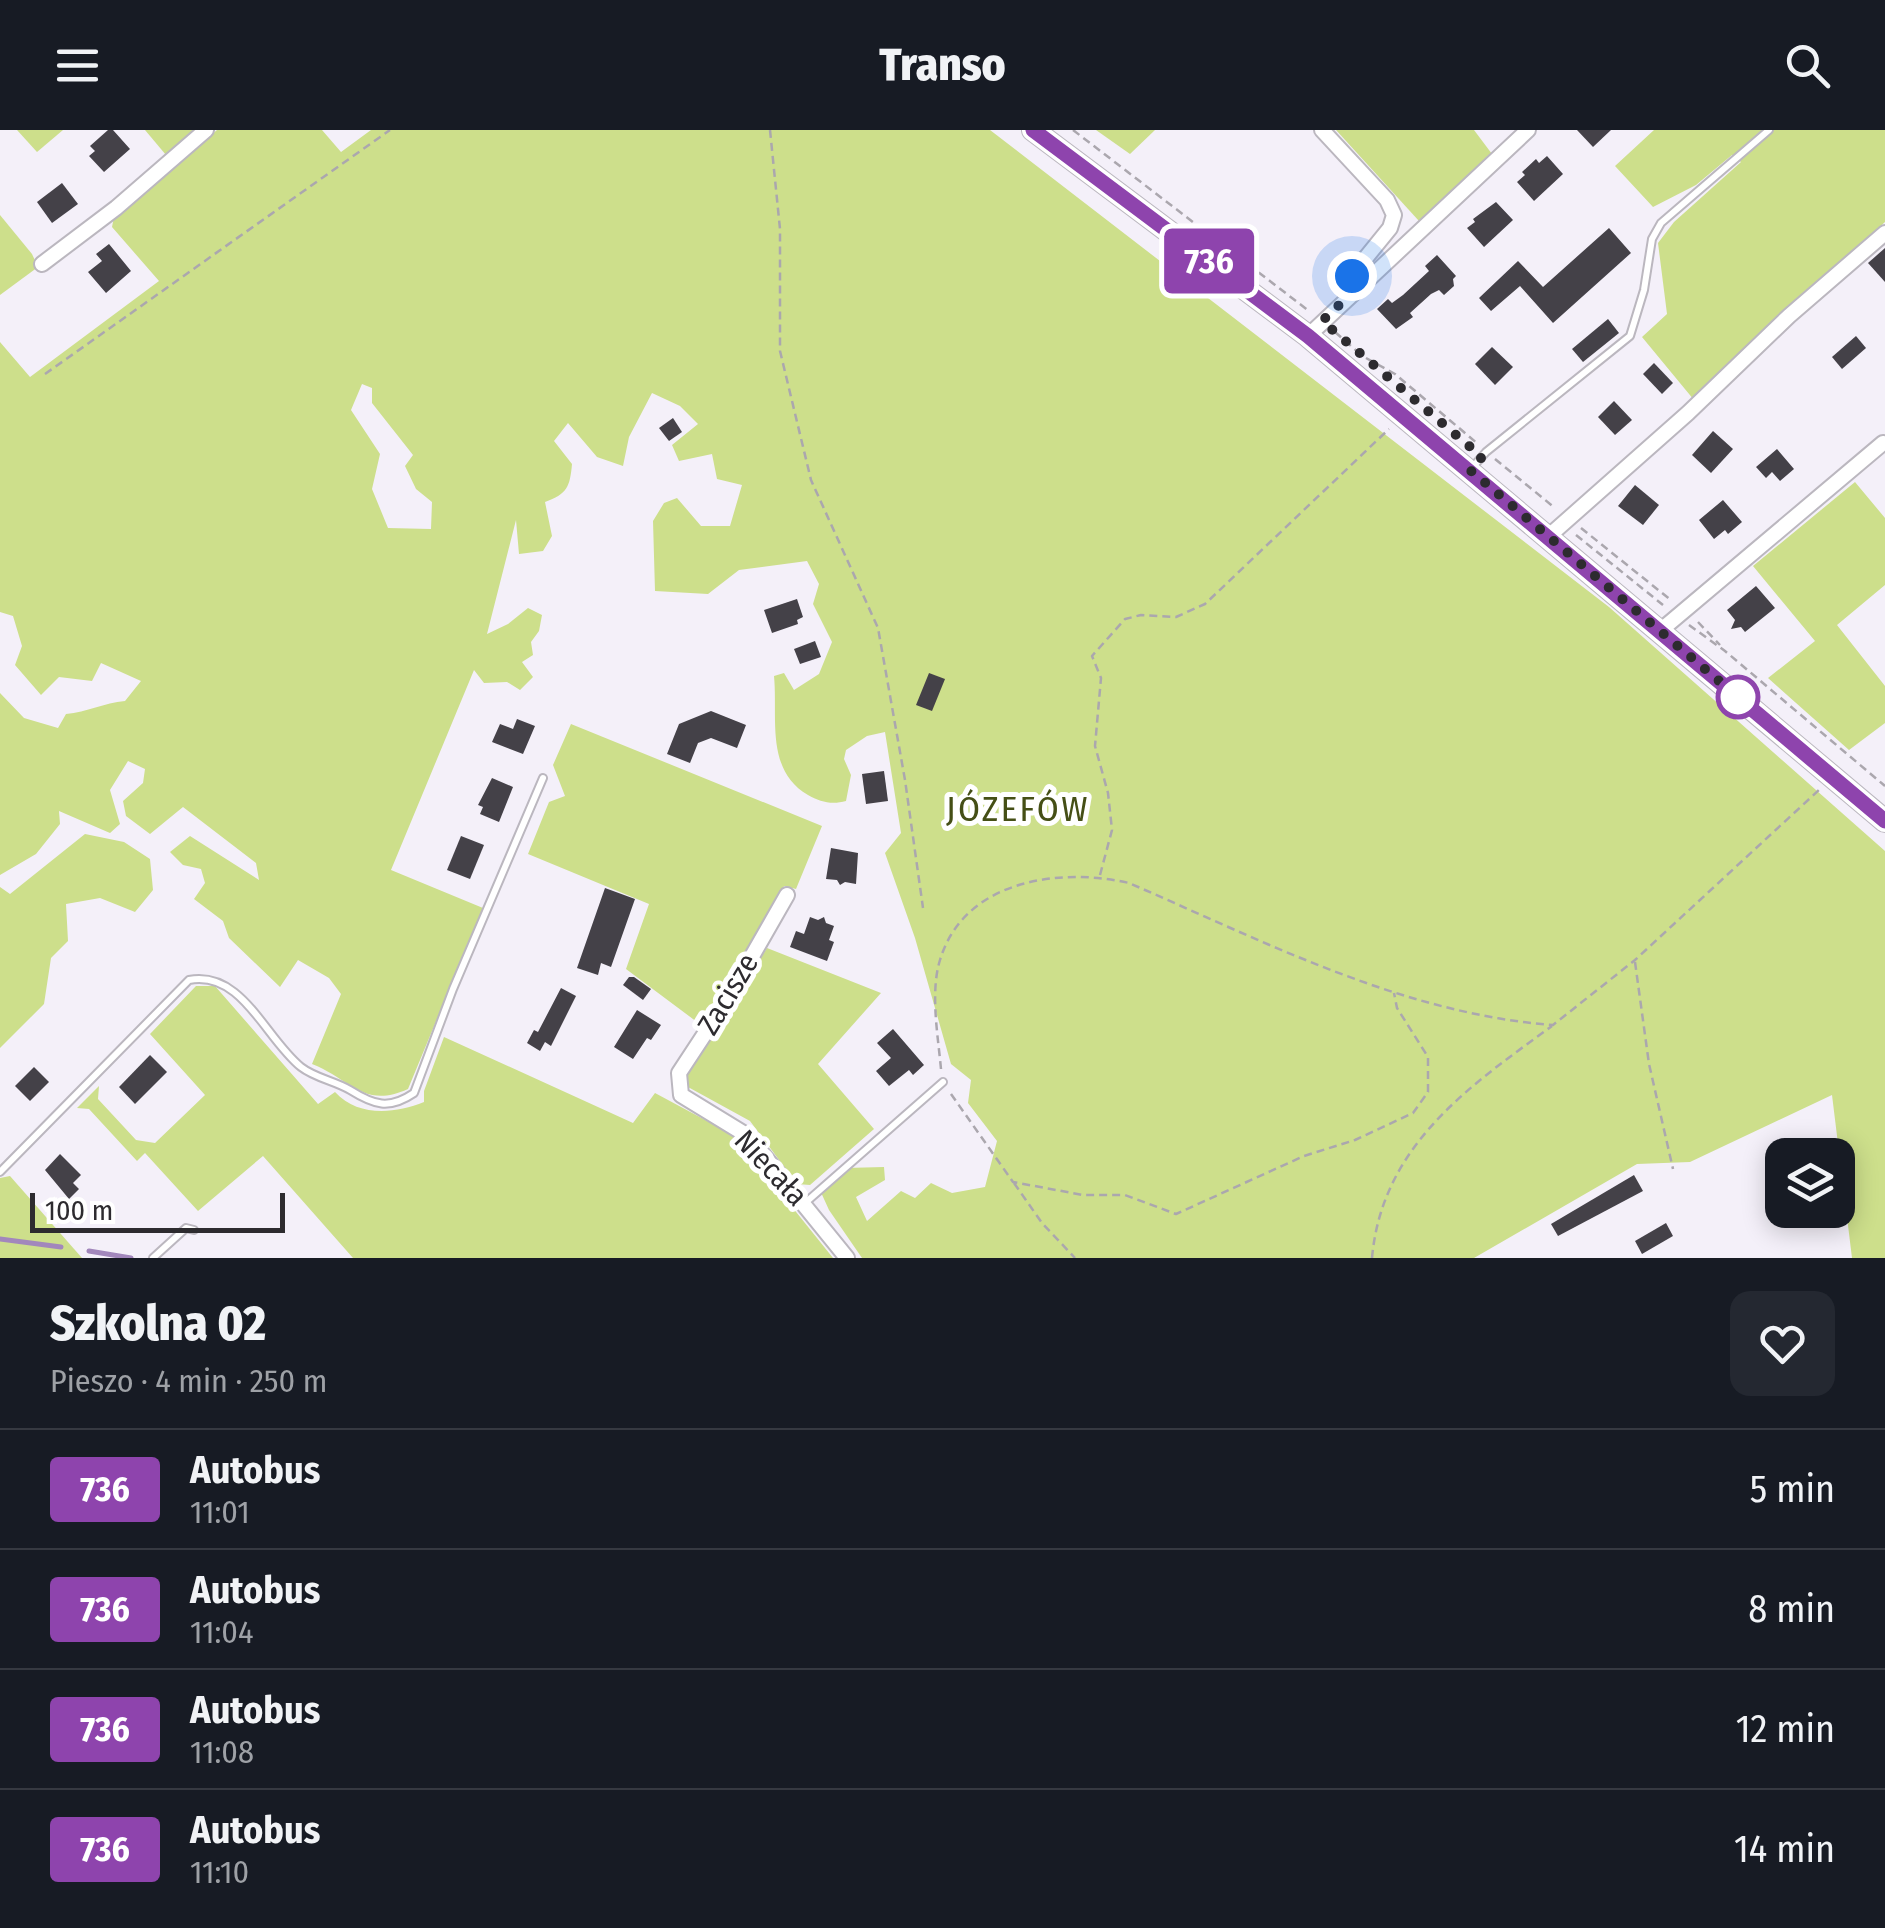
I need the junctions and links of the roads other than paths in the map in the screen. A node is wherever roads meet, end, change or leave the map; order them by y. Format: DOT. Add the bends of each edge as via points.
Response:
graph roads {
  1 [pos="206,130"];
  2 [pos="1032,130"];
  3 [pos="1322,130"];
  4 [pos="1528,130"];
  5 [pos="1769,130"];
  6 [pos="1885,234"];
  7 [pos="42,264"];
  8 [pos="1353,292"];
  9 [pos="1315,329"];
  10 [pos="1883,443"];
  11 [pos="1470,470"];
  12 [pos="1560,526"];
  13 [pos="1660,631"];
  14 [pos="544,778"];
  15 [pos="1885,821"];
  16 [pos="787,895"];
  17 [pos="943,1082"];
  18 [pos="681,1095"];
  19 [pos="0,1172"];
  20 [pos="805,1203"];
  21 [pos="194,1230"];
  22 [pos="153,1258"];
  23 [pos="848,1258"];
  1 -- 7 [label="street"];
  2 -- 9 [label="main road"];
  3 -- 8 [label="street" via="1394,214 1352,276"];
  4 -- 8 [label="street"];
  5 -- 11 [label="lane" via="1661,223 1630,336"];
  6 -- 12 [label="street"];
  8 -- 9 [label="street"];
  9 -- 11 [label="main road"];
  10 -- 13 [label="street"];
  11 -- 12 [label="main road"];
  12 -- 13 [label="main road"];
  13 -- 15 [label="main road"];
  14 -- 19 [label="lane" via="414,1093 386,1106 366,1102 298,1065 224,983 202,977 188,980"];
  16 -- 18 [label="street, Zacisze" via="679,1074"];
  17 -- 20 [label="lane"];
  18 -- 20 [label="street, Niecała" via="748,1136"];
  20 -- 23 [label="street, Niecała"];
  21 -- 22 [label="lane" via="186,1228"];
}
